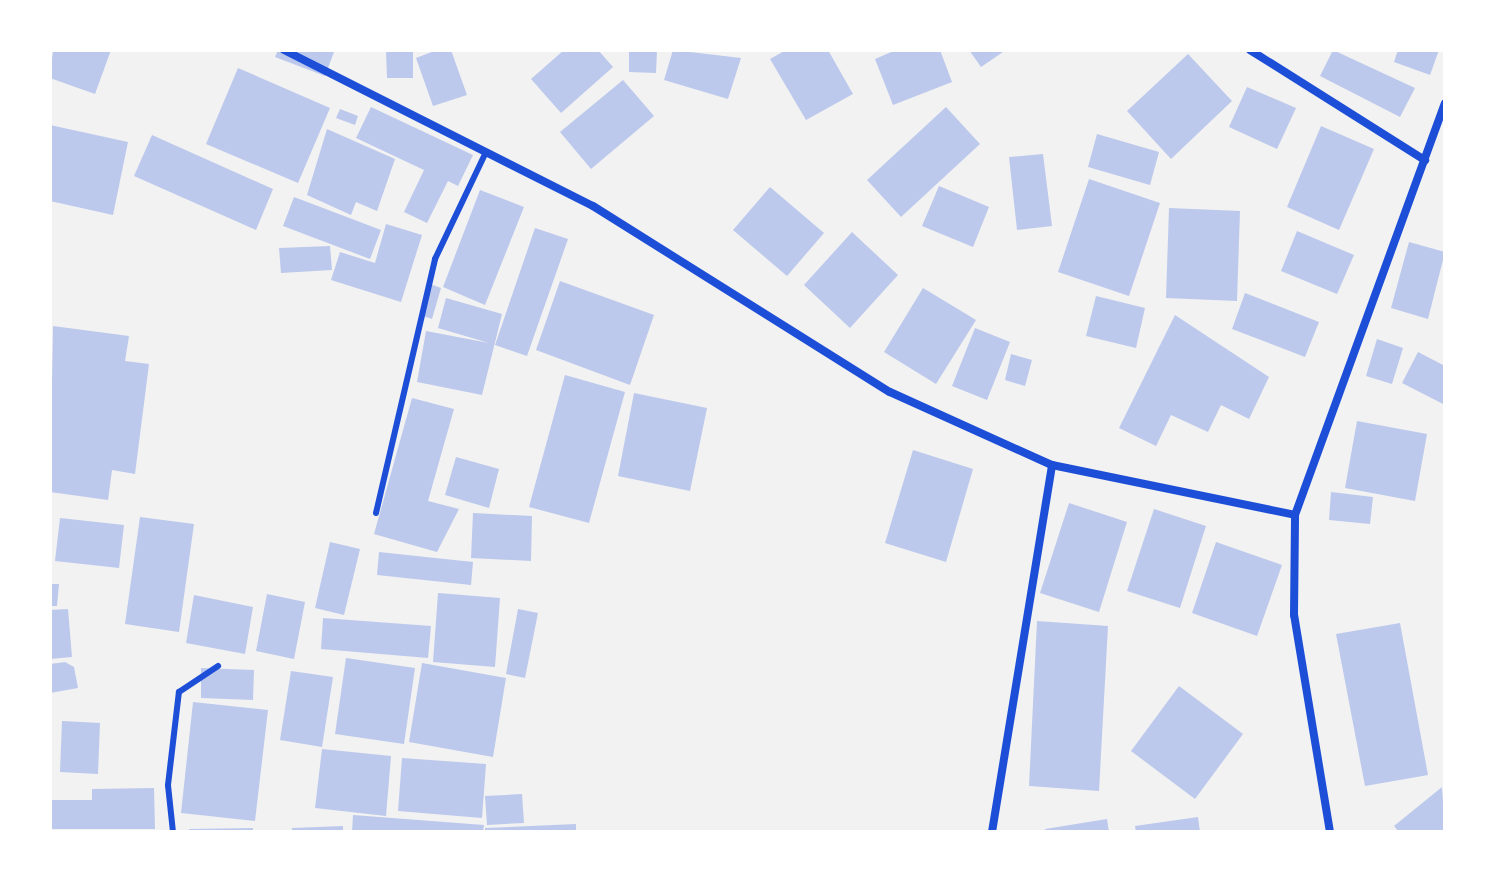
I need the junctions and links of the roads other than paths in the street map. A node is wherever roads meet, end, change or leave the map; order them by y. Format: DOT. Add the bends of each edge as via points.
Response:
graph roads {
  1 [pos="284,50"];
  2 [pos="1250,50"];
  3 [pos="1445,103"];
  4 [pos="485,154"];
  5 [pos="1425,160"];
  6 [pos="1052,465"];
  7 [pos="376,513"];
  8 [pos="1295,515"];
  9 [pos="218,666"];
  10 [pos="173,832"];
  11 [pos="992,832"];
  12 [pos="1330,832"];
  1 -- 4 [label="street"];
  2 -- 5 [label="street"];
  3 -- 5 [label="street"];
  4 -- 6 [label="street" via="593,206 890,392"];
  4 -- 7 [label="lane" via="435,259"];
  5 -- 8 [label="street"];
  6 -- 8 [label="street"];
  6 -- 11 [label="street"];
  8 -- 12 [label="street" via="1294,615"];
  9 -- 10 [label="lane" via="179,692 168,785"];
}
